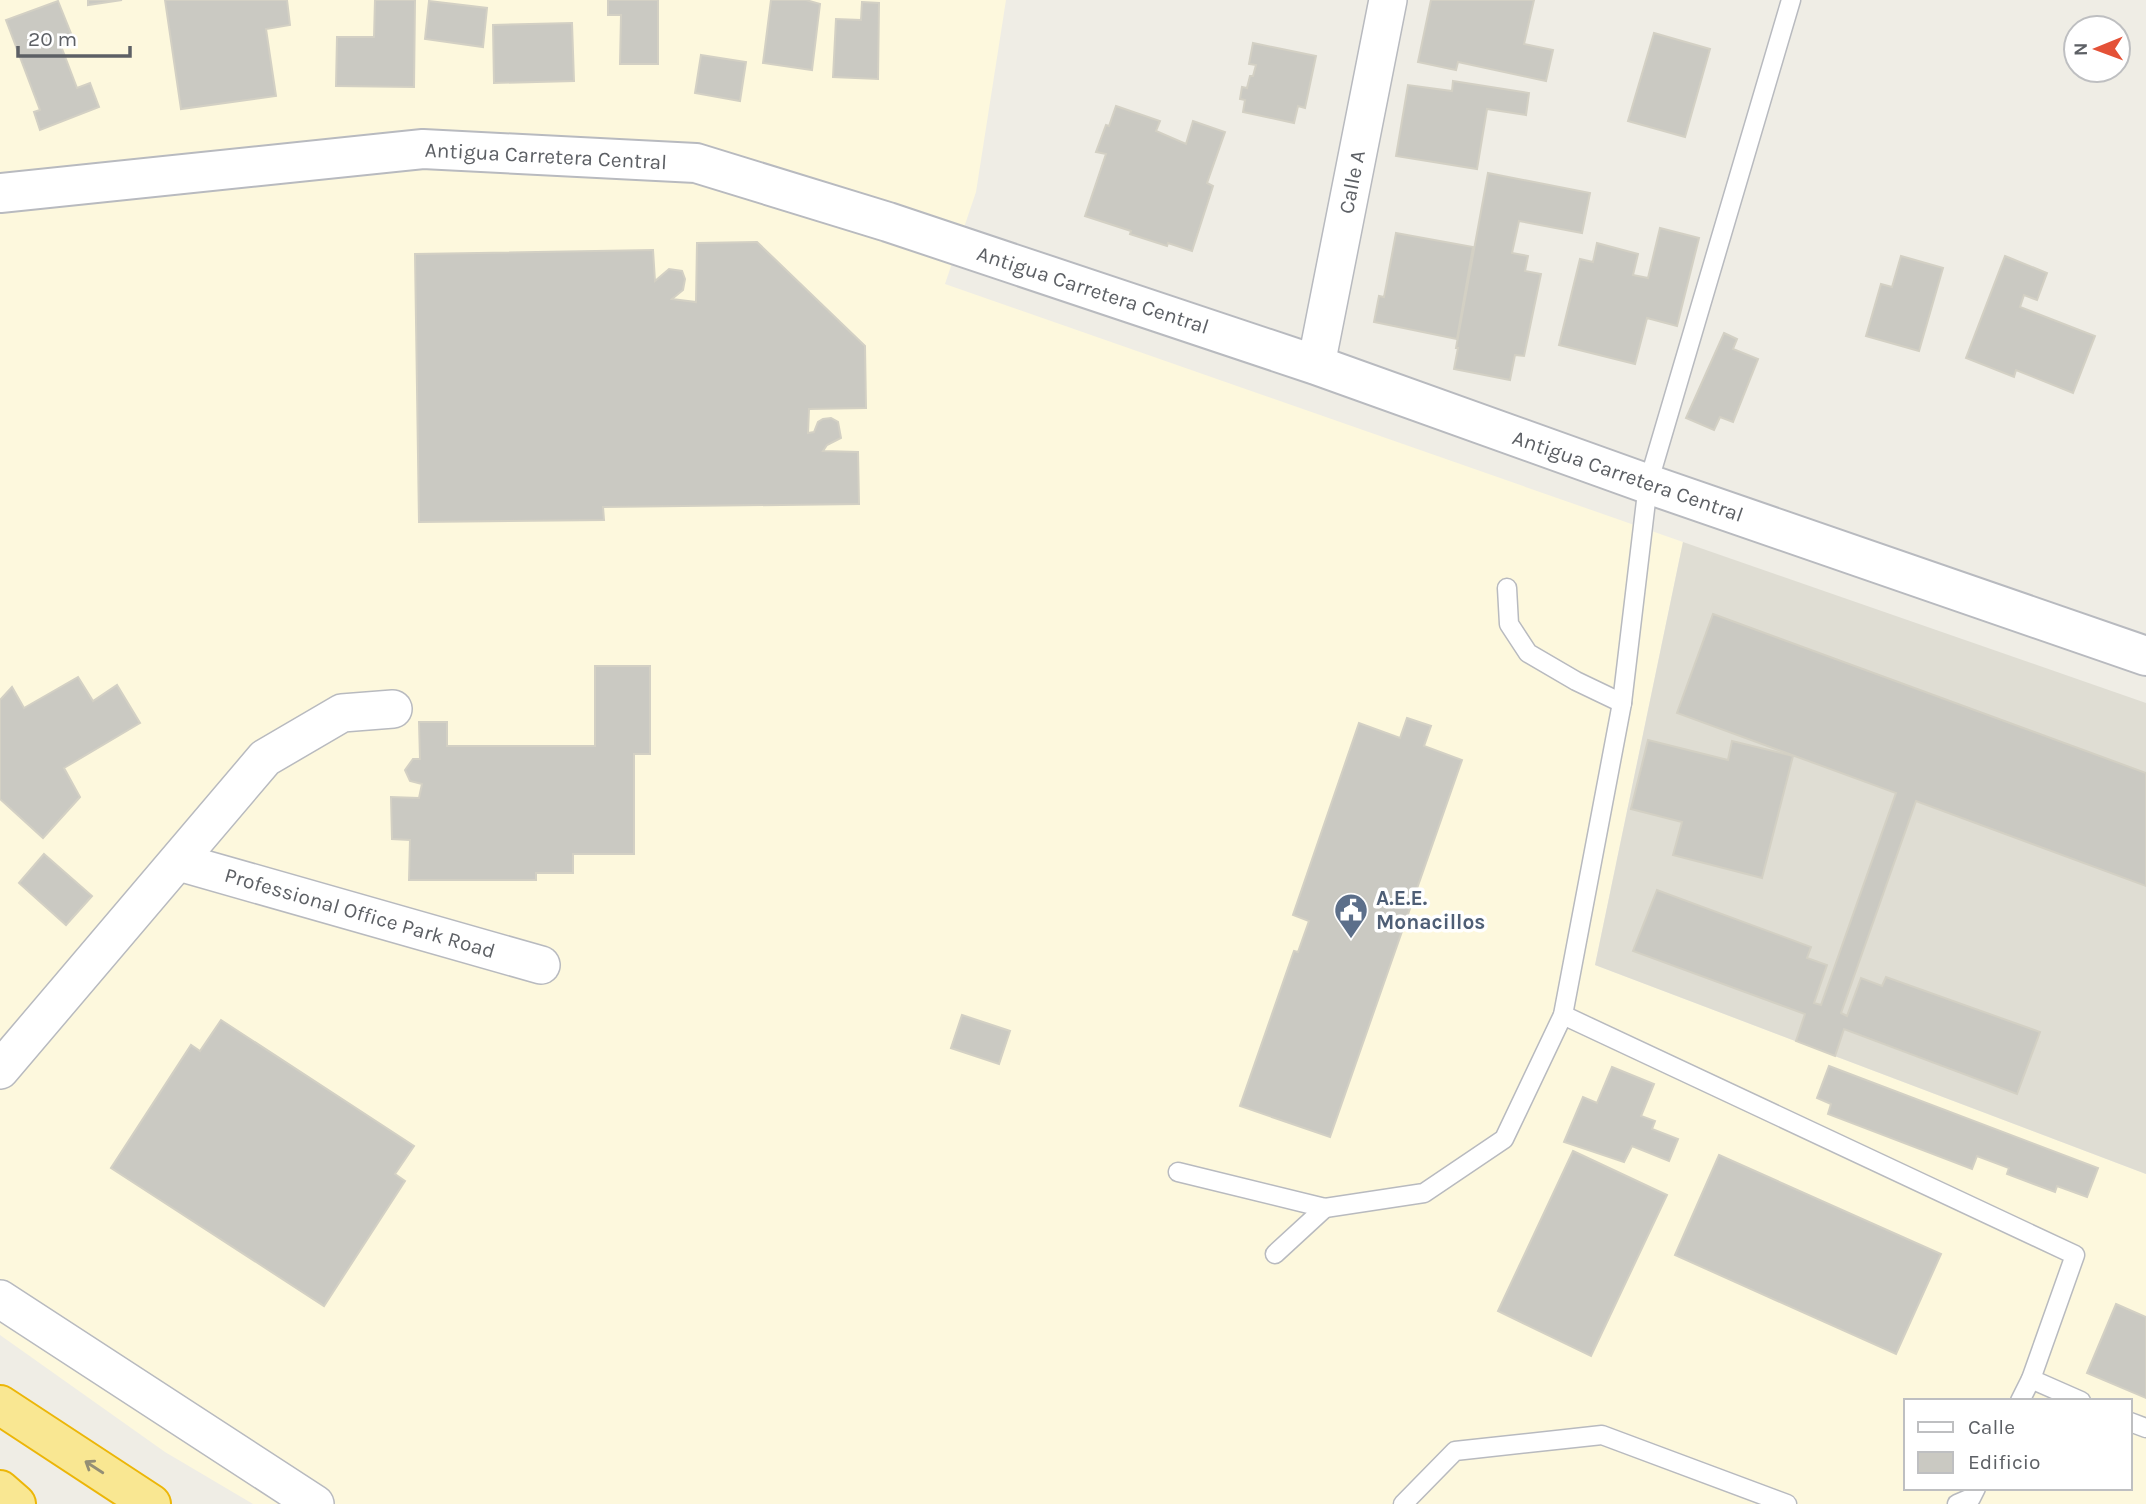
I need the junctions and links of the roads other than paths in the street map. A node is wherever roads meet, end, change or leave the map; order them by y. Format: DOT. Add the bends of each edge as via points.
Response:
graph roads {
  1 [pos="1388,0"];
  2 [pos="1791,0"];
  3 [pos="0,193"];
  4 [pos="1315,365"];
  5 [pos="1648,484"];
  6 [pos="1507,588"];
  7 [pos="2146,656"];
  8 [pos="1622,703"];
  9 [pos="393,709"];
  10 [pos="179,862"];
  11 [pos="541,965"];
  12 [pos="1563,1015"];
  13 [pos="0,1070"];
  14 [pos="1178,1172"];
  15 [pos="1325,1208"];
  16 [pos="1275,1254"];
  17 [pos="0,1299"];
  18 [pos="2031,1379"];
  19 [pos="2021,1399"];
  20 [pos="2076,1399"];
  21 [pos="0,1405"];
  22 [pos="0,1490"];
  23 [pos="1975,1490"];
  24 [pos="16,1504"];
  25 [pos="151,1504"];
  26 [pos="315,1504"];
  27 [pos="1403,1504"];
  28 [pos="1787,1504"];
  29 [pos="1957,1504"];
  1 -- 4 [label="street, Calle A"];
  2 -- 5 [label="lane"];
  3 -- 4 [label="street, Antigua Carretera Central" via="423,149 696,163"];
  4 -- 5 [label="street, Antigua Carretera Central"];
  5 -- 7 [label="street, Antigua Carretera Central"];
  5 -- 8 [label="lane"];
  6 -- 8 [label="lane" via="1509,624 1528,653"];
  8 -- 12 [label="lane"];
  9 -- 10 [label="street" via="342,713 265,758"];
  10 -- 11 [label="street, Professional Office Park Road"];
  10 -- 13 [label="street"];
  12 -- 15 [label="lane" via="1504,1139 1424,1194"];
  12 -- 18 [label="lane" via="2075,1255"];
  14 -- 15 [label="lane"];
  15 -- 16 [label="lane"];
  17 -- 26 [label="street"];
  18 -- 19 [label="lane"];
  18 -- 20 [label="lane"];
  25 -- 21 [label="highway, one-way"];
  22 -- 24 [label="highway"];
  23 -- 29 [label="lane" via="1971,1498"];
  27 -- 28 [label="lane" via="1455,1451 1602,1435"];
}
